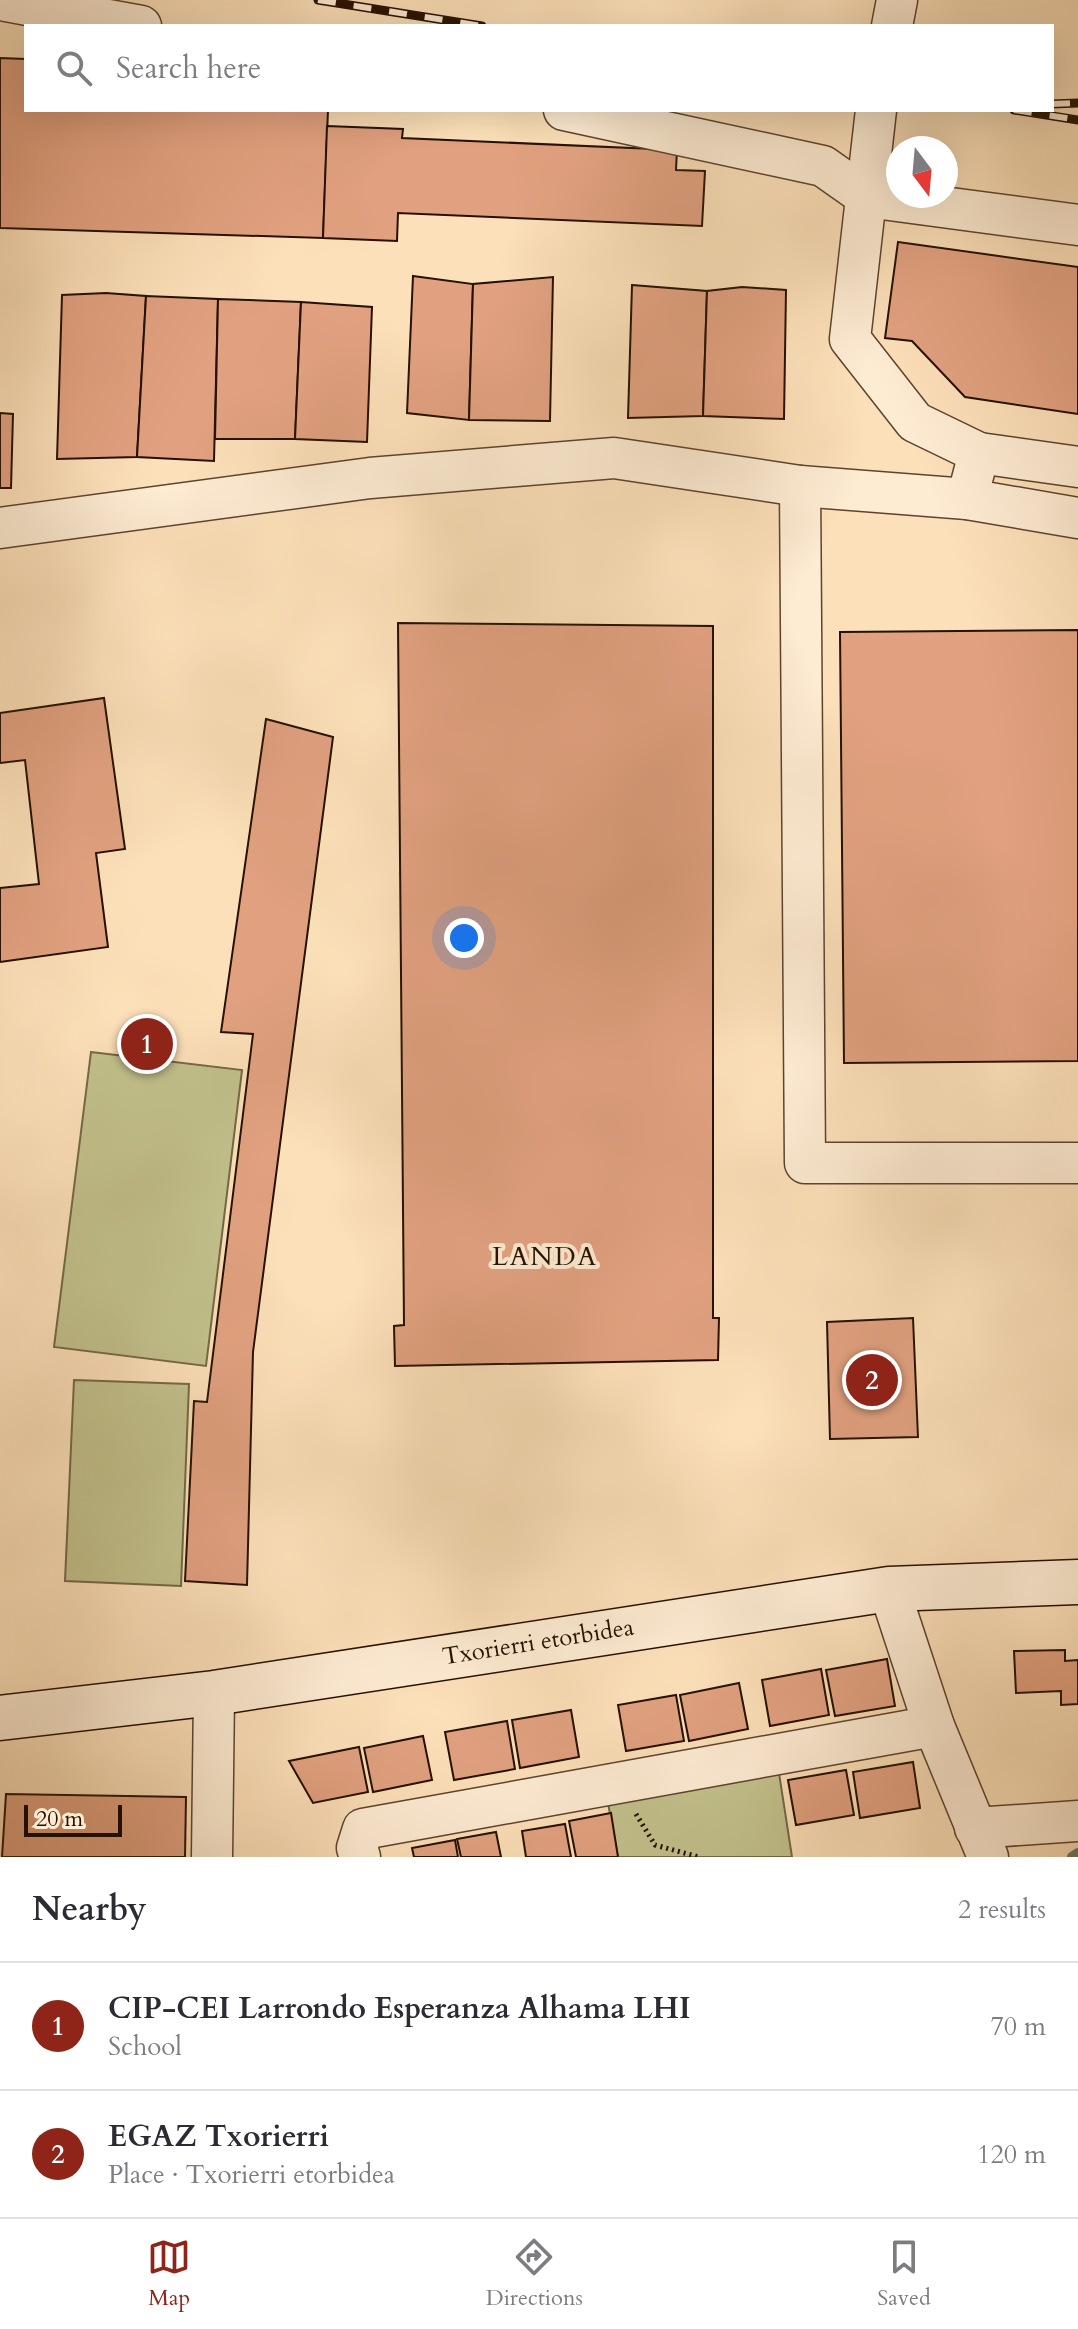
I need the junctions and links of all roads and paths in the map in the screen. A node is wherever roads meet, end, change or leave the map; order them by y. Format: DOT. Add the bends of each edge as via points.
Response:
graph roads {
  1 [pos="0,0"];
  2 [pos="897,0"];
  3 [pos="130,24"];
  4 [pos="892,24"];
  5 [pos="573,112"];
  6 [pos="875,113"];
  7 [pos="867,197"];
  8 [pos="1078,225"];
  9 [pos="979,453"];
  10 [pos="1078,467"];
  11 [pos="800,486"];
  12 [pos="967,499"];
  13 [pos="1078,518"];
  14 [pos="0,528"];
  15 [pos="1078,1163"];
  16 [pos="1078,1582"];
  17 [pos="889,1589"];
  18 [pos="214,1693"];
  19 [pos="0,1718"];
  20 [pos="934,1726"];
  21 [pos="634,1811"];
  22 [pos="1078,1821"];
  23 [pos="982,1842"];
  24 [pos="212,1857"];
  25 [pos="360,1857"];
  26 [pos="699,1857"];
  1 -- 3 [label="street"];
  2 -- 4 [label="street"];
  5 -- 7 [label="street" via="823,166"];
  6 -- 7 [label="street"];
  7 -- 8 [label="street"];
  7 -- 9 [label="street" via="850,339 915,422"];
  9 -- 10 [label="street"];
  9 -- 12 [label="street"];
  11 -- 12 [label="street"];
  11 -- 14 [label="street" via="614,458 370,478"];
  11 -- 15 [label="street" via="805,1163"];
  12 -- 13 [label="street"];
  16 -- 17 [label="street, Txorierri etorbidea"];
  17 -- 18 [label="street, Txorierri etorbidea"];
  17 -- 20 [label="street"];
  18 -- 19 [label="street, Txorierri etorbidea"];
  18 -- 24 [label="street"];
  20 -- 23 [label="street"];
  20 -- 25 [label="street" via="363,1829"];
  21 -- 26 [label="path" via="655,1845"];
  22 -- 23 [label="street"];
}
